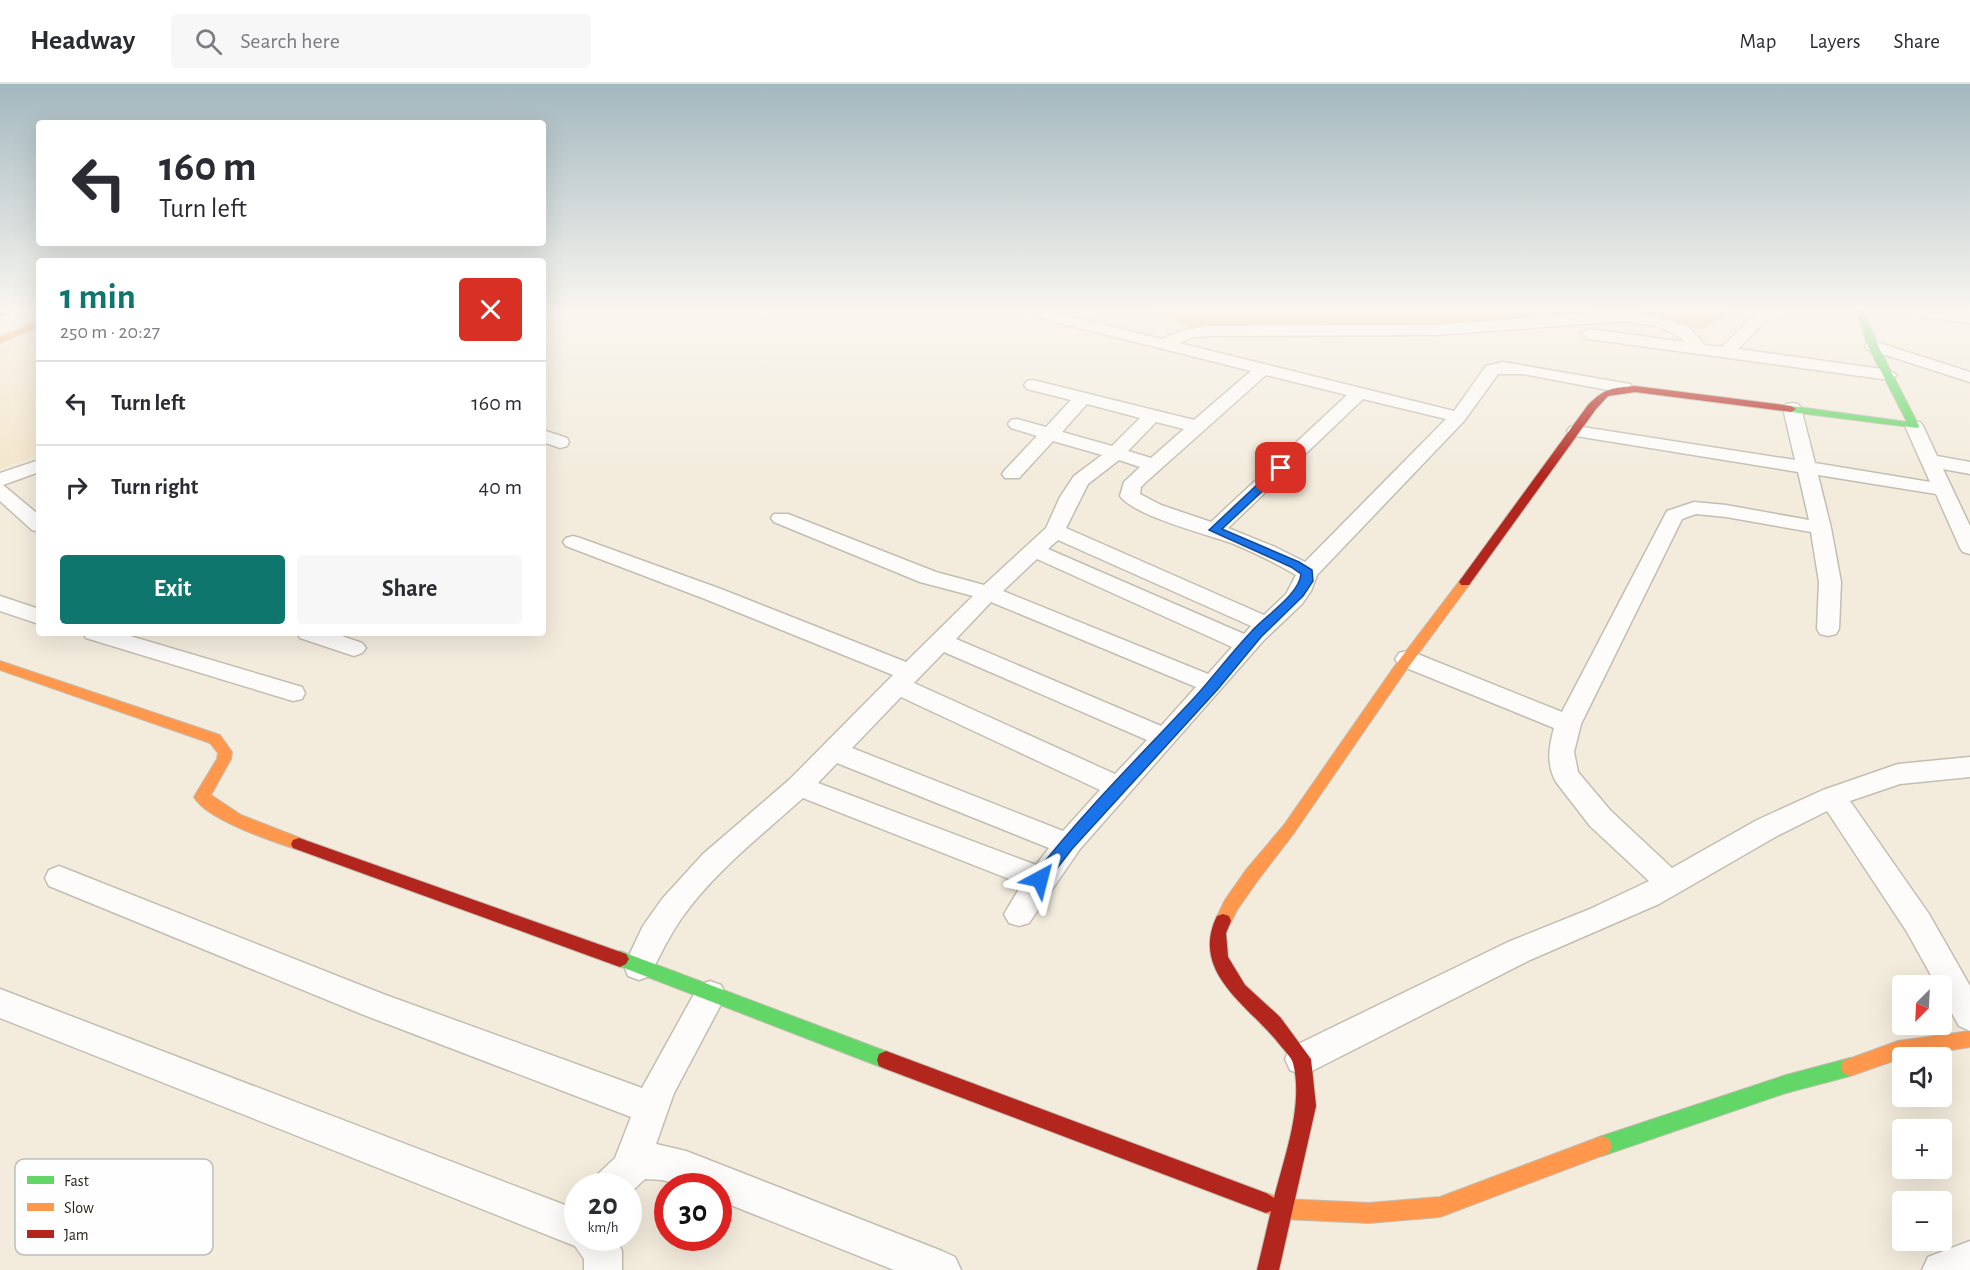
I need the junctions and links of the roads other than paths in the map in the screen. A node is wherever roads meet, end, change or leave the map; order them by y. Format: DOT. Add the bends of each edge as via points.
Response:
graph roads {
  1 [pos="1248,364"];
  2 [pos="1810,364"];
  3 [pos="1883,364"];
  4 [pos="1930,364"];
  5 [pos="1264,368"];
  6 [pos="1889,375"];
  7 [pos="1970,377"];
  8 [pos="1033,385"];
  9 [pos="1624,388"];
  10 [pos="1359,393"];
  11 [pos="1083,398"];
  12 [pos="1792,408"];
  13 [pos="1152,416"];
  14 [pos="1458,417"];
  15 [pos="1017,424"];
  16 [pos="1914,426"];
  17 [pos="1198,427"];
  18 [pos="1576,431"];
  19 [pos="1048,434"];
  20 [pos="1115,454"];
  21 [pos="1932,461"];
  22 [pos="1154,465"];
  23 [pos="36,467"];
  24 [pos="1807,467"];
  25 [pos="1970,468"];
  26 [pos="1012,474"];
  27 [pos="0,480"];
  28 [pos="0,490"];
  29 [pos="1945,490"];
  30 [pos="781,518"];
  31 [pos="36,523"];
  32 [pos="1821,528"];
  33 [pos="1214,530"];
  34 [pos="1054,531"];
  35 [pos="573,542"];
  36 [pos="1970,548"];
  37 [pos="1035,551"];
  38 [pos="1307,573"];
  39 [pos="988,593"];
  40 [pos="0,603"];
  41 [pos="36,616"];
  42 [pos="1266,624"];
  43 [pos="1828,629"];
  44 [pos="104,636"];
  45 [pos="317,636"];
  46 [pos="941,642"];
  47 [pos="1247,644"];
  48 [pos="354,648"];
  49 [pos="1407,659"];
  50 [pos="0,665"];
  51 [pos="904,680"];
  52 [pos="1213,685"];
  53 [pos="293,693"];
  54 [pos="1568,724"];
  55 [pos="1165,738"];
  56 [pos="833,751"];
  57 [pos="1969,768"];
  58 [pos="799,786"];
  59 [pos="1118,787"];
  60 [pos="1832,797"];
  61 [pos="1067,844"];
  62 [pos="59,878"];
  63 [pos="1040,879"];
  64 [pos="1670,883"];
  65 [pos="1019,914"];
  66 [pos="639,966"];
  67 [pos="710,994"];
  68 [pos="0,1003"];
  69 [pos="1970,1016"];
  70 [pos="1970,1039"];
  71 [pos="1302,1059"];
  72 [pos="651,1108"];
  73 [pos="622,1173"];
  74 [pos="627,1173"];
  75 [pos="1283,1209"];
  76 [pos="564,1224"];
  77 [pos="603,1251"];
  78 [pos="1970,1260"];
  79 [pos="603,1270"];
  80 [pos="942,1270"];
  81 [pos="1268,1270"];
  82 [pos="1941,1270"];
  1 -- 5 [label="street"];
  2 -- 6 [label="street"];
  3 -- 6 [label="main road"];
  4 -- 7 [label="street"];
  5 -- 10 [label="street"];
  5 -- 17 [label="street"];
  6 -- 16 [label="main road"];
  8 -- 11 [label="street"];
  9 -- 12 [label="main road"];
  9 -- 14 [label="street" via="1503,367 1492,370"];
  9 -- 18 [label="main road" via="1607,392 1594,401"];
  10 -- 14 [label="street"];
  10 -- 33 [label="street"];
  11 -- 13 [label="street"];
  11 -- 19 [label="street"];
  12 -- 16 [label="main road"];
  12 -- 24 [label="street"];
  13 -- 17 [label="street"];
  13 -- 20 [label="street"];
  14 -- 38 [label="street"];
  15 -- 19 [label="street"];
  16 -- 21 [label="street"];
  17 -- 22 [label="street"];
  18 -- 24 [label="street"];
  18 -- 49 [label="main road"];
  19 -- 20 [label="street"];
  19 -- 26 [label="street"];
  20 -- 22 [label="street"];
  20 -- 34 [label="street" via="1081,480"];
  21 -- 25 [label="street"];
  21 -- 29 [label="street"];
  22 -- 33 [label="street" via="1131,486 1130,496 1158,511"];
  23 -- 27 [label="street"];
  24 -- 29 [label="street"];
  24 -- 32 [label="street"];
  28 -- 31 [label="street"];
  29 -- 36 [label="street"];
  30 -- 39 [label="street" via="928,577"];
  32 -- 43 [label="street" via="1830,582"];
  32 -- 54 [label="street" via="1694,508 1674,515"];
  33 -- 38 [label="street" via="1295,564"];
  34 -- 37 [label="street"];
  34 -- 42 [label="street"];
  35 -- 51 [label="street" via="713,594"];
  37 -- 39 [label="street"];
  37 -- 47 [label="street"];
  38 -- 42 [label="street" via="1299,593"];
  39 -- 46 [label="street"];
  39 -- 52 [label="street"];
  40 -- 41 [label="street"];
  42 -- 47 [label="street"];
  44 -- 53 [label="street"];
  45 -- 48 [label="street"];
  46 -- 51 [label="street"];
  46 -- 55 [label="street"];
  47 -- 52 [label="street"];
  49 -- 54 [label="street"];
  49 -- 71 [label="main road" via="1289,829 1236,897 1218,933 1219,958 1239,991 1274,1023"];
  50 -- 66 [label="main road" via="215,739 225,752 224,762 205,786 202,797 231,817"];
  51 -- 56 [label="street"];
  51 -- 59 [label="street"];
  52 -- 55 [label="street"];
  54 -- 64 [label="street" via="1561,752 1565,775 1600,818"];
  55 -- 59 [label="street"];
  56 -- 58 [label="street"];
  56 -- 61 [label="street"];
  57 -- 60 [label="street" via="1898,774"];
  58 -- 63 [label="street"];
  58 -- 66 [label="street" via="712,862 672,908"];
  59 -- 61 [label="street"];
  60 -- 64 [label="street" via="1767,828"];
  60 -- 69 [label="street" via="1918,923"];
  61 -- 63 [label="street"];
  62 -- 72 [label="street" via="419,1023"];
  63 -- 65 [label="street"];
  64 -- 71 [label="street" via="1600,918 1519,951"];
  66 -- 67 [label="main road"];
  67 -- 72 [label="street"];
  67 -- 75 [label="main road"];
  68 -- 76 [label="street"];
  70 -- 75 [label="main road" via="1898,1050 1860,1065 1786,1084 1635,1133 1440,1207 1369,1213"];
  71 -- 75 [label="main road" via="1306,1106"];
  72 -- 73 [label="street"];
  74 -- 80 [label="street" via="654,1160 686,1169"];
  75 -- 81 [label="main road"];
  77 -- 79 [label="street"];
  78 -- 82 [label="street"];
}
